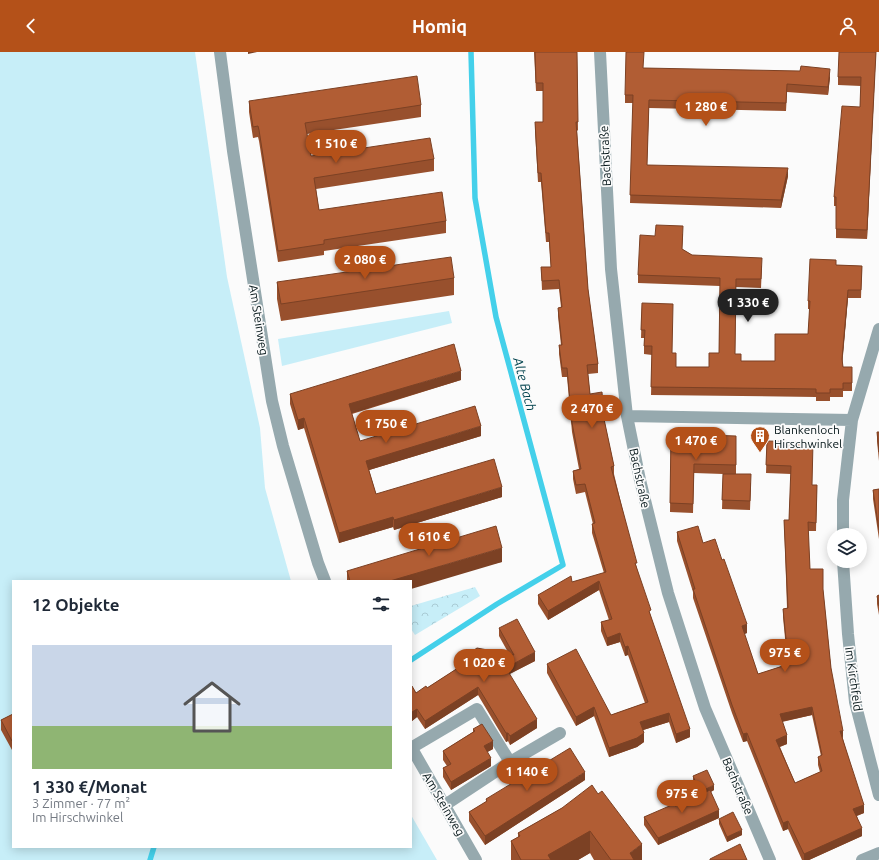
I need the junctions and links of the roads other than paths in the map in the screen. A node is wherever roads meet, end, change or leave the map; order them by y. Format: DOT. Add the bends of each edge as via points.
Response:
graph roads {
  1 [pos="220,52"];
  2 [pos="600,52"];
  3 [pos="879,329"];
  4 [pos="627,416"];
  5 [pos="852,420"];
  6 [pos="843,528"];
  7 [pos="843,568"];
  8 [pos="325,580"];
  9 [pos="560,733"];
  10 [pos="412,747"];
  11 [pos="412,750"];
  12 [pos="510,762"];
  13 [pos="879,795"];
  14 [pos="445,806"];
  15 [pos="879,853"];
  16 [pos="476,860"];
  17 [pos="770,860"];
  18 [pos="862,860"];
  1 -- 8 [label="street, Am Steinweg" via="237,181 272,401 283,446"];
  2 -- 4 [label="street, Bachstraße" via="611,269"];
  3 -- 5 [label="street"];
  4 -- 5 [label="street"];
  4 -- 17 [label="street, Bachstraße" via="668,593 705,708"];
  5 -- 6 [label="street" via="843,500"];
  7 -- 13 [label="street, Im Kirchfeld" via="855,702"];
  9 -- 12 [label="street"];
  10 -- 12 [label="street" via="477,709"];
  11 -- 14 [label="street, Am Steinweg"];
  12 -- 14 [label="street"];
  14 -- 16 [label="street, Am Steinweg"];
  15 -- 18 [label="street"];
}
